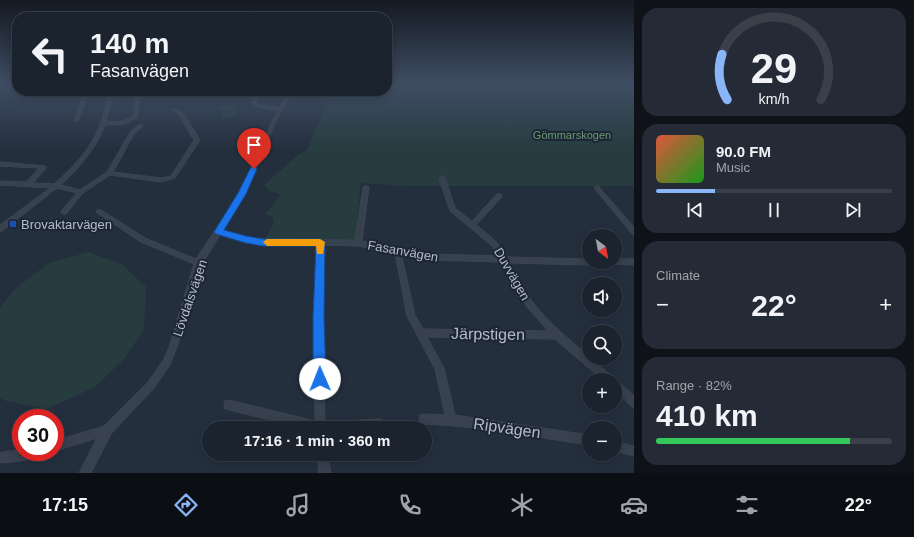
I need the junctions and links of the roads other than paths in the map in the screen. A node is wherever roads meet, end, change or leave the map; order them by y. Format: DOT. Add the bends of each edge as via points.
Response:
graph roads {
  1 [pos="81,106"];
  2 [pos="108,106"];
  3 [pos="137,106"];
  4 [pos="264,106"];
  5 [pos="282,106"];
  6 [pos="174,109"];
  7 [pos="280,110"];
  8 [pos="77,120"];
  9 [pos="103,124"];
  10 [pos="140,126"];
  11 [pos="0,164"];
  12 [pos="109,173"];
  13 [pos="442,178"];
  14 [pos="0,183"];
  15 [pos="27,185"];
  16 [pos="56,186"];
  17 [pos="366,187"];
  18 [pos="597,188"];
  19 [pos="81,192"];
  20 [pos="500,196"];
  21 [pos="64,212"];
  22 [pos="99,212"];
  23 [pos="472,225"];
  24 [pos="0,229"];
  25 [pos="219,232"];
  26 [pos="634,232"];
  27 [pos="320,242"];
  28 [pos="358,243"];
  29 [pos="398,251"];
  30 [pos="505,260"];
  31 [pos="582,262"];
  32 [pos="622,262"];
  33 [pos="634,262"];
  34 [pos="198,263"];
  35 [pos="420,333"];
  36 [pos="557,335"];
  37 [pos="602,373"];
  38 [pos="622,391"];
  39 [pos="634,403"];
  40 [pos="229,405"];
  41 [pos="424,419"];
  42 [pos="450,420"];
  43 [pos="295,421"];
  44 [pos="320,421"];
  45 [pos="107,430"];
  46 [pos="582,439"];
  47 [pos="64,443"];
  48 [pos="622,448"];
  49 [pos="634,451"];
  50 [pos="12,457"];
  51 [pos="0,458"];
  52 [pos="323,461"];
  53 [pos="85,473"];
  54 [pos="324,473"];
  1 -- 8 [label="street"];
  2 -- 9 [label="street"];
  3 -- 9 [label="street" via="135,117 124,122"];
  4 -- 7 [label="street"];
  5 -- 7 [label="street, Lövdalsvägen"];
  6 -- 12 [label="street" via="181,114 197,140 172,177 161,180"];
  7 -- 25 [label="street, Lövdalsvägen" via="242,194"];
  9 -- 16 [label="street" via="91,149"];
  10 -- 12 [label="street" via="132,133"];
  11 -- 15 [label="street" via="44,167"];
  12 -- 19 [label="street"];
  13 -- 23 [label="street, Duvvägen" via="452,208"];
  14 -- 15 [label="street"];
  15 -- 16 [label="street"];
  16 -- 19 [label="street"];
  16 -- 24 [label="street"];
  17 -- 28 [label="street"];
  18 -- 26 [label="street"];
  19 -- 21 [label="street"];
  20 -- 23 [label="street"];
  22 -- 34 [label="street" via="143,240"];
  23 -- 30 [label="street, Duvvägen" via="494,243"];
  25 -- 27 [label="street, Fasanvägen" via="263,242"];
  25 -- 34 [label="street, Lövdalsvägen"];
  27 -- 28 [label="street, Fasanvägen"];
  27 -- 44 [label="street"];
  28 -- 29 [label="street, Fasanvägen"];
  29 -- 30 [label="street, Fasanvägen" via="449,258"];
  29 -- 35 [label="street" via="410,312"];
  30 -- 31 [label="street, Fasanvägen"];
  30 -- 36 [label="street, Duvvägen" via="523,295"];
  32 -- 33 [label="street"];
  34 -- 45 [label="street, Lövdalsvägen" via="167,362 151,385"];
  35 -- 36 [label="street, Järpstigen"];
  35 -- 42 [label="street" via="439,368"];
  36 -- 37 [label="street, Duvvägen"];
  38 -- 39 [label="street"];
  40 -- 43 [label="street"];
  41 -- 42 [label="street, Ripvägen"];
  42 -- 46 [label="street, Ripvägen"];
  45 -- 47 [label="street"];
  45 -- 53 [label="street, Lövdalsvägen"];
  48 -- 49 [label="street"];
  50 -- 51 [label="street"];
  52 -- 54 [label="street"];
}
